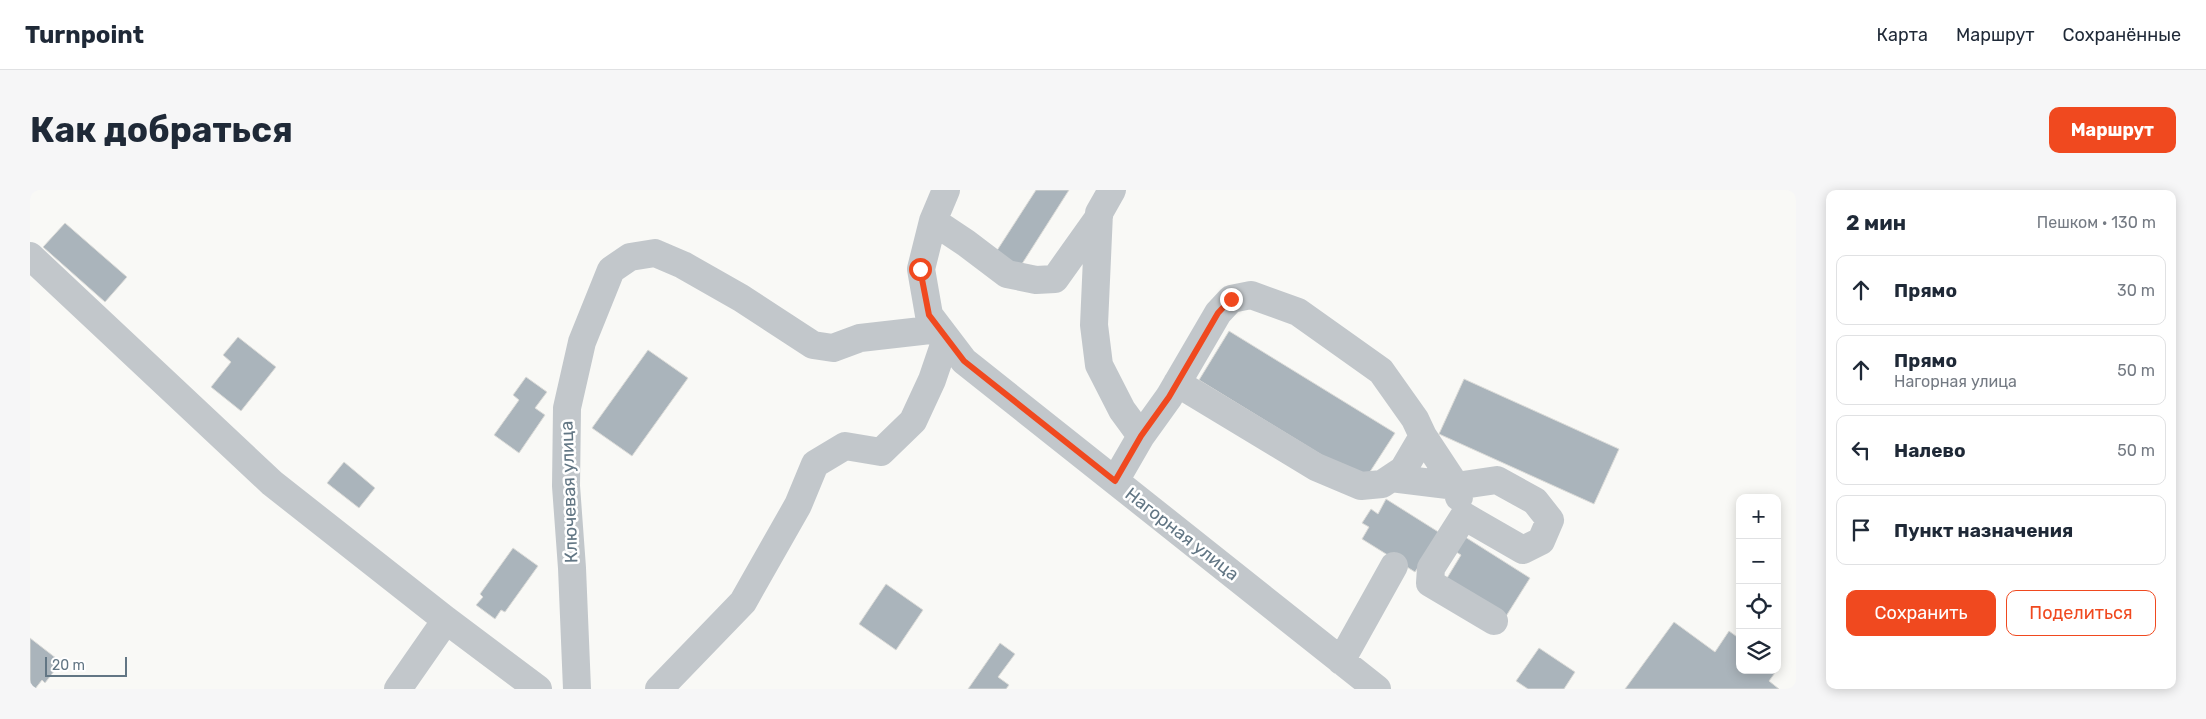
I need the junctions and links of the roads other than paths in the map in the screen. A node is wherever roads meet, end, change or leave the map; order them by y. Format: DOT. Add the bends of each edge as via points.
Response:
graph roads {
  1 [pos="946,190"];
  2 [pos="1112,190"];
  3 [pos="1099,217"];
  4 [pos="933,221"];
  5 [pos="30,256"];
  6 [pos="943,334"];
  7 [pos="1177,383"];
  8 [pos="1141,436"];
  9 [pos="1423,436"];
  10 [pos="1391,478"];
  11 [pos="1115,481"];
  12 [pos="1456,486"];
  13 [pos="1464,516"];
  14 [pos="1394,566"];
  15 [pos="446,620"];
  16 [pos="1494,621"];
  17 [pos="1341,661"];
  18 [pos="398,689"];
  19 [pos="538,689"];
  20 [pos="577,689"];
  21 [pos="659,689"];
  22 [pos="1377,689"];
  1 -- 4 [label="street, Нагорная улица"];
  2 -- 3 [label="street"];
  3 -- 4 [label="street" via="1055,279 1036,280 1007,274"];
  3 -- 8 [label="street" via="1094,325 1100,366 1122,410"];
  4 -- 6 [label="street, Нагорная улица" via="920,269 929,315"];
  5 -- 15 [label="street" via="272,482"];
  6 -- 11 [label="street, Нагорная улица" via="964,361"];
  6 -- 20 [label="street, Ключевая улица" via="860,338 833,348 813,345 741,298 655,253 630,257 611,270 582,342 567,408 566,486"];
  6 -- 21 [label="street" via="932,380 914,421 881,452 845,446 815,464 798,505 743,602"];
  7 -- 8 [label="street"];
  7 -- 9 [label="street" via="1218,313 1231,299 1251,295 1298,312 1382,370"];
  7 -- 10 [label="street" via="1316,467 1361,486 1382,484"];
  8 -- 11 [label="street"];
  9 -- 10 [label="street" via="1404,470"];
  9 -- 12 [label="street"];
  10 -- 12 [label="street"];
  11 -- 17 [label="street, Нагорная улица"];
  12 -- 13 [label="street"];
  12 -- 13 [label="street" via="1497,480 1535,501 1550,520 1541,540 1523,550"];
  13 -- 16 [label="street" via="1432,568 1430,583"];
  14 -- 17 [label="street"];
  15 -- 18 [label="street"];
  15 -- 19 [label="street"];
  17 -- 22 [label="street, Нагорная улица"];
}
